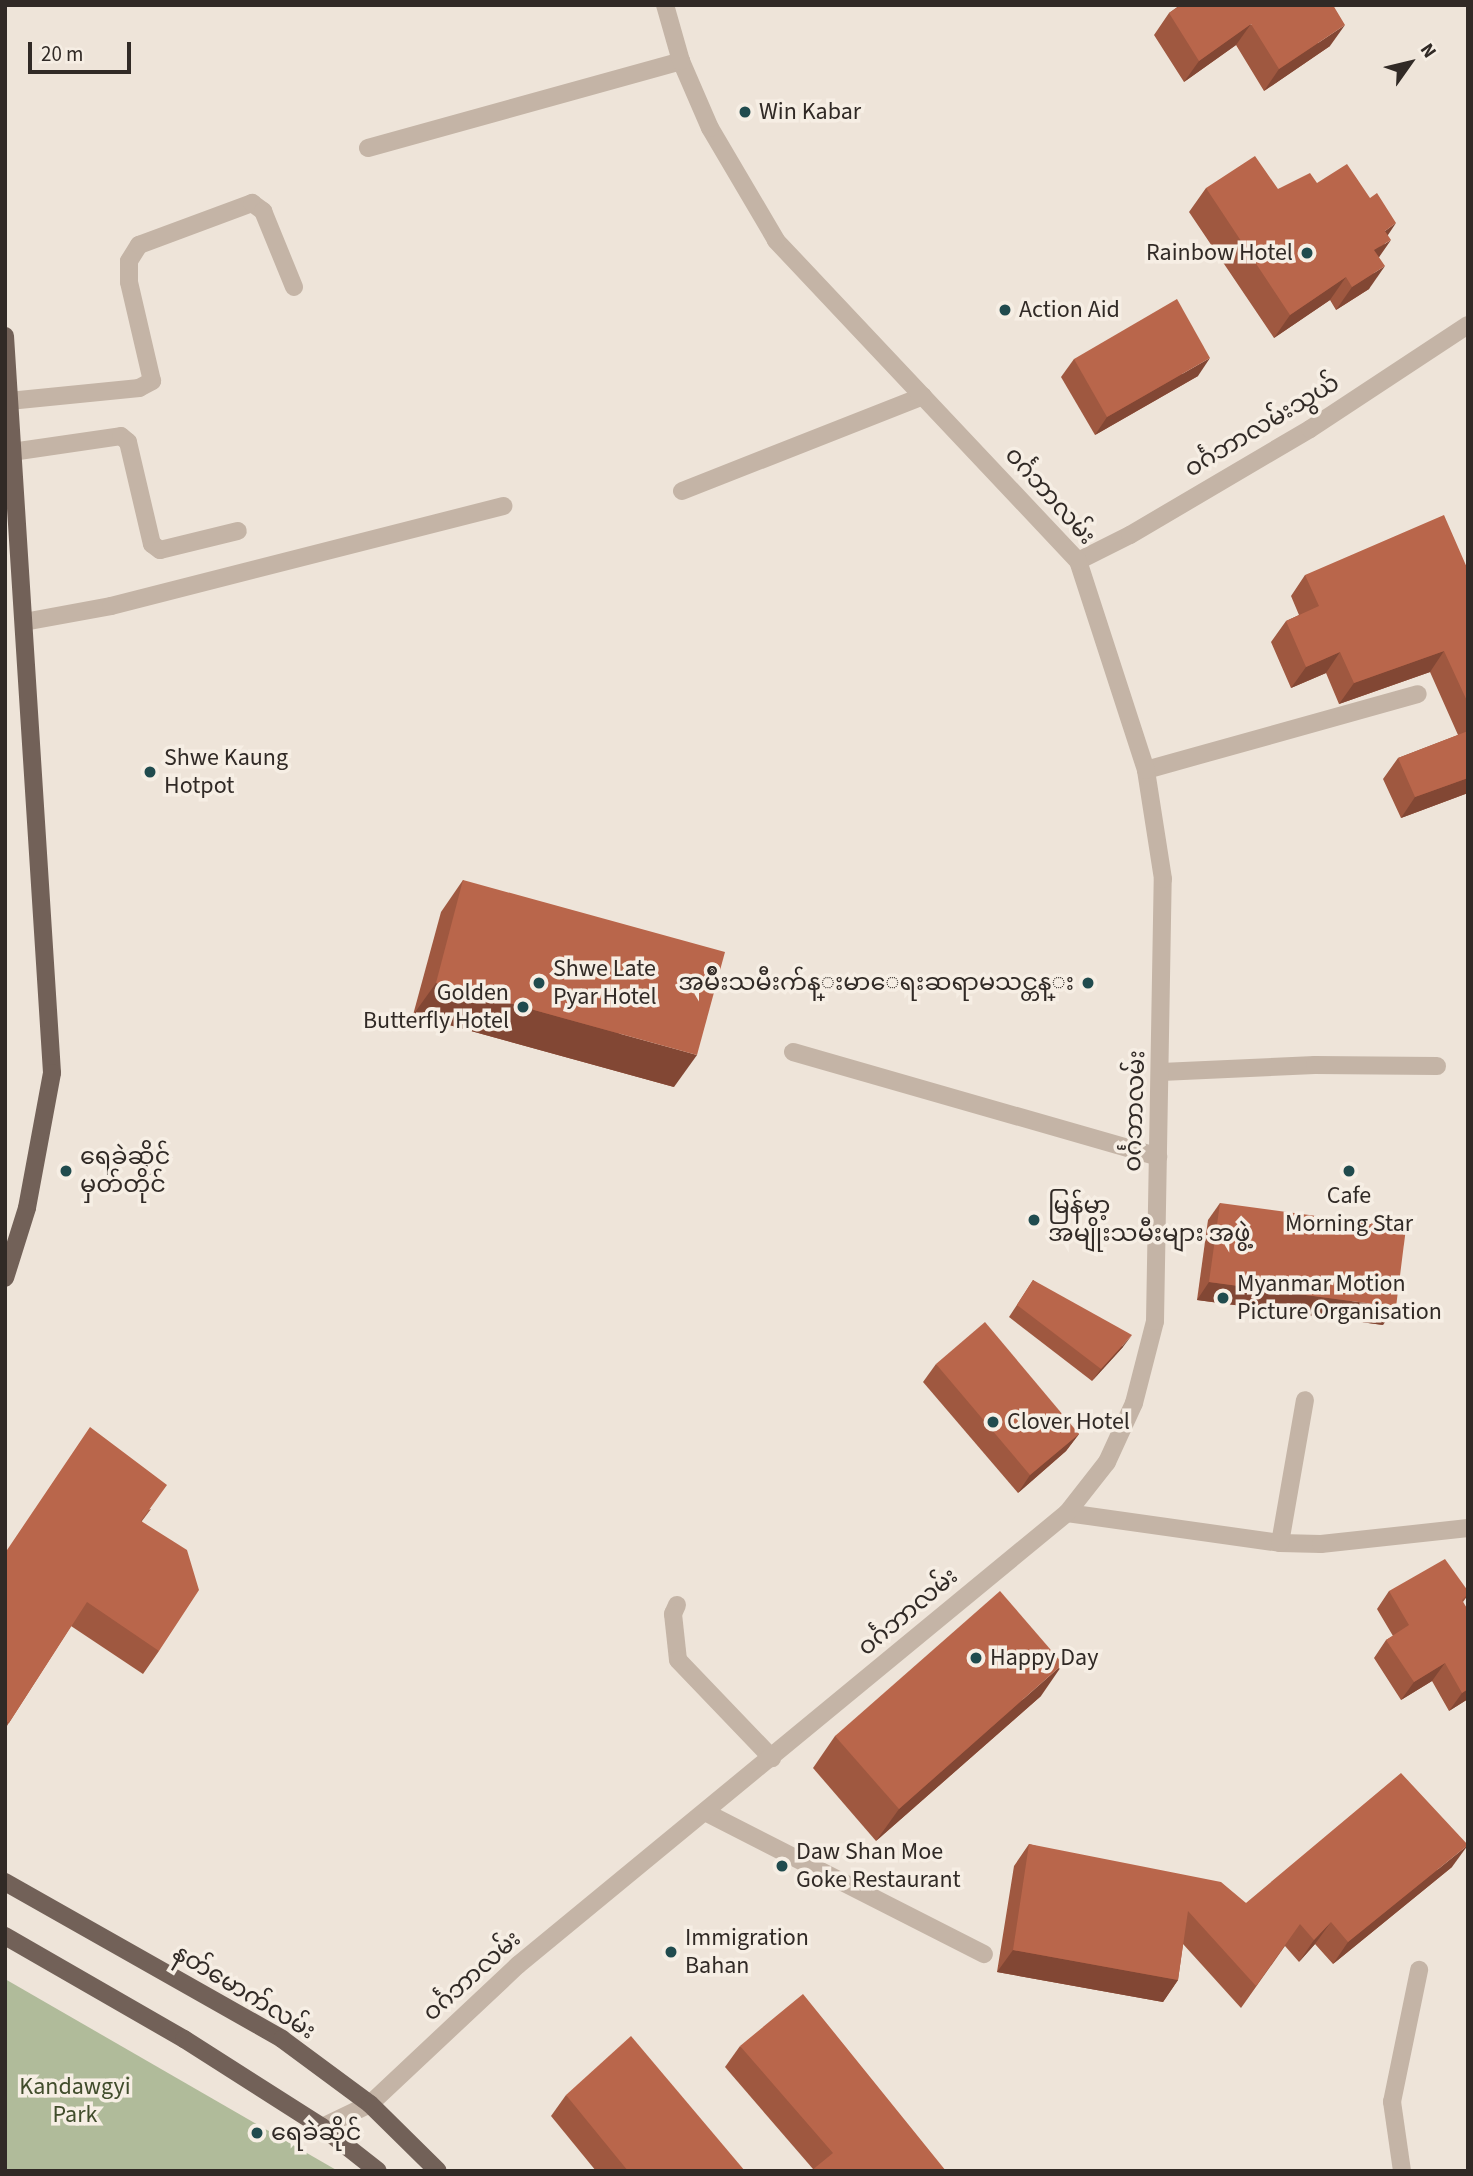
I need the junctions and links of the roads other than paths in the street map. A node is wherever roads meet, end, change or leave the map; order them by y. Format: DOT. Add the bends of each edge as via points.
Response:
graph roads {
  1 [pos="665,5"];
  2 [pos="681,61"];
  3 [pos="368,148"];
  4 [pos="294,288"];
  5 [pos="1468,325"];
  6 [pos="5,336"];
  7 [pos="923,396"];
  8 [pos="9,401"];
  9 [pos="9,453"];
  10 [pos="682,491"];
  11 [pos="503,506"];
  12 [pos="238,531"];
  13 [pos="1078,561"];
  14 [pos="24,622"];
  15 [pos="1418,694"];
  16 [pos="1146,770"];
  17 [pos="793,1052"];
  18 [pos="1437,1066"];
  19 [pos="1161,1072"];
  20 [pos="1158,1157"];
  21 [pos="5,1278"];
  22 [pos="1305,1400"];
  23 [pos="1067,1513"];
  24 [pos="1468,1528"];
  25 [pos="1280,1543"];
  26 [pos="677,1605"];
  27 [pos="772,1758"];
  28 [pos="705,1812"];
  29 [pos="5,1882"];
  30 [pos="5,1936"];
  31 [pos="985,1954"];
  32 [pos="1419,1970"];
  33 [pos="370,2104"];
  34 [pos="323,2127"];
  35 [pos="378,2171"];
  36 [pos="438,2171"];
  37 [pos="1402,2171"];
  1 -- 2 [label="street, ဝင်္ဂဘာလမ်း"];
  2 -- 3 [label="street"];
  2 -- 7 [label="street, ဝင်္ဂဘာလမ်း" via="710,128 776,240"];
  4 -- 8 [label="street" via="263,211 252,204 139,246 129,261 129,282 152,381 139,388"];
  5 -- 13 [label="street, ဝင်္ဂဘာလမ်းသွယ်" via="1310,429"];
  6 -- 8 [label="main road"];
  7 -- 10 [label="street"];
  7 -- 13 [label="street, ဝင်္ဂဘာလမ်း"];
  8 -- 9 [label="main road"];
  9 -- 12 [label="street" via="121,436 128,442 152,544 160,550"];
  9 -- 14 [label="main road"];
  11 -- 14 [label="street" via="111,606"];
  13 -- 16 [label="street, ဝင်္ဂဘာလမ်း"];
  14 -- 21 [label="main road" via="51,1073 27,1208"];
  15 -- 16 [label="street"];
  16 -- 19 [label="street, ဝင်္ဂဘာလမ်း" via="1163,879"];
  17 -- 20 [label="street"];
  18 -- 19 [label="street" via="1315,1065"];
  19 -- 20 [label="street, ဝင်္ဂဘာလမ်း"];
  20 -- 23 [label="street, ဝင်္ဂဘာလမ်း" via="1155,1321 1134,1403 1107,1462"];
  22 -- 25 [label="street"];
  23 -- 25 [label="street"];
  23 -- 27 [label="street, ဝင်္ဂဘာလမ်း"];
  24 -- 25 [label="street" via="1321,1544"];
  26 -- 27 [label="street" via="673,1614 678,1660"];
  27 -- 28 [label="street, ဝင်္ဂဘာလမ်း"];
  28 -- 31 [label="street"];
  28 -- 33 [label="street, ဝင်္ဂဘာလမ်း" via="518,1965"];
  29 -- 33 [label="main road, နတ်မောက်လမ်း" via="282,2039"];
  30 -- 34 [label="main road" via="173,2032"];
  32 -- 37 [label="street" via="1392,2102"];
  33 -- 34 [label="street, ဝင်္ဂဘာလမ်း"];
  33 -- 36 [label="main road, နတ်မောက်လမ်း"];
  34 -- 35 [label="main road"];
}
